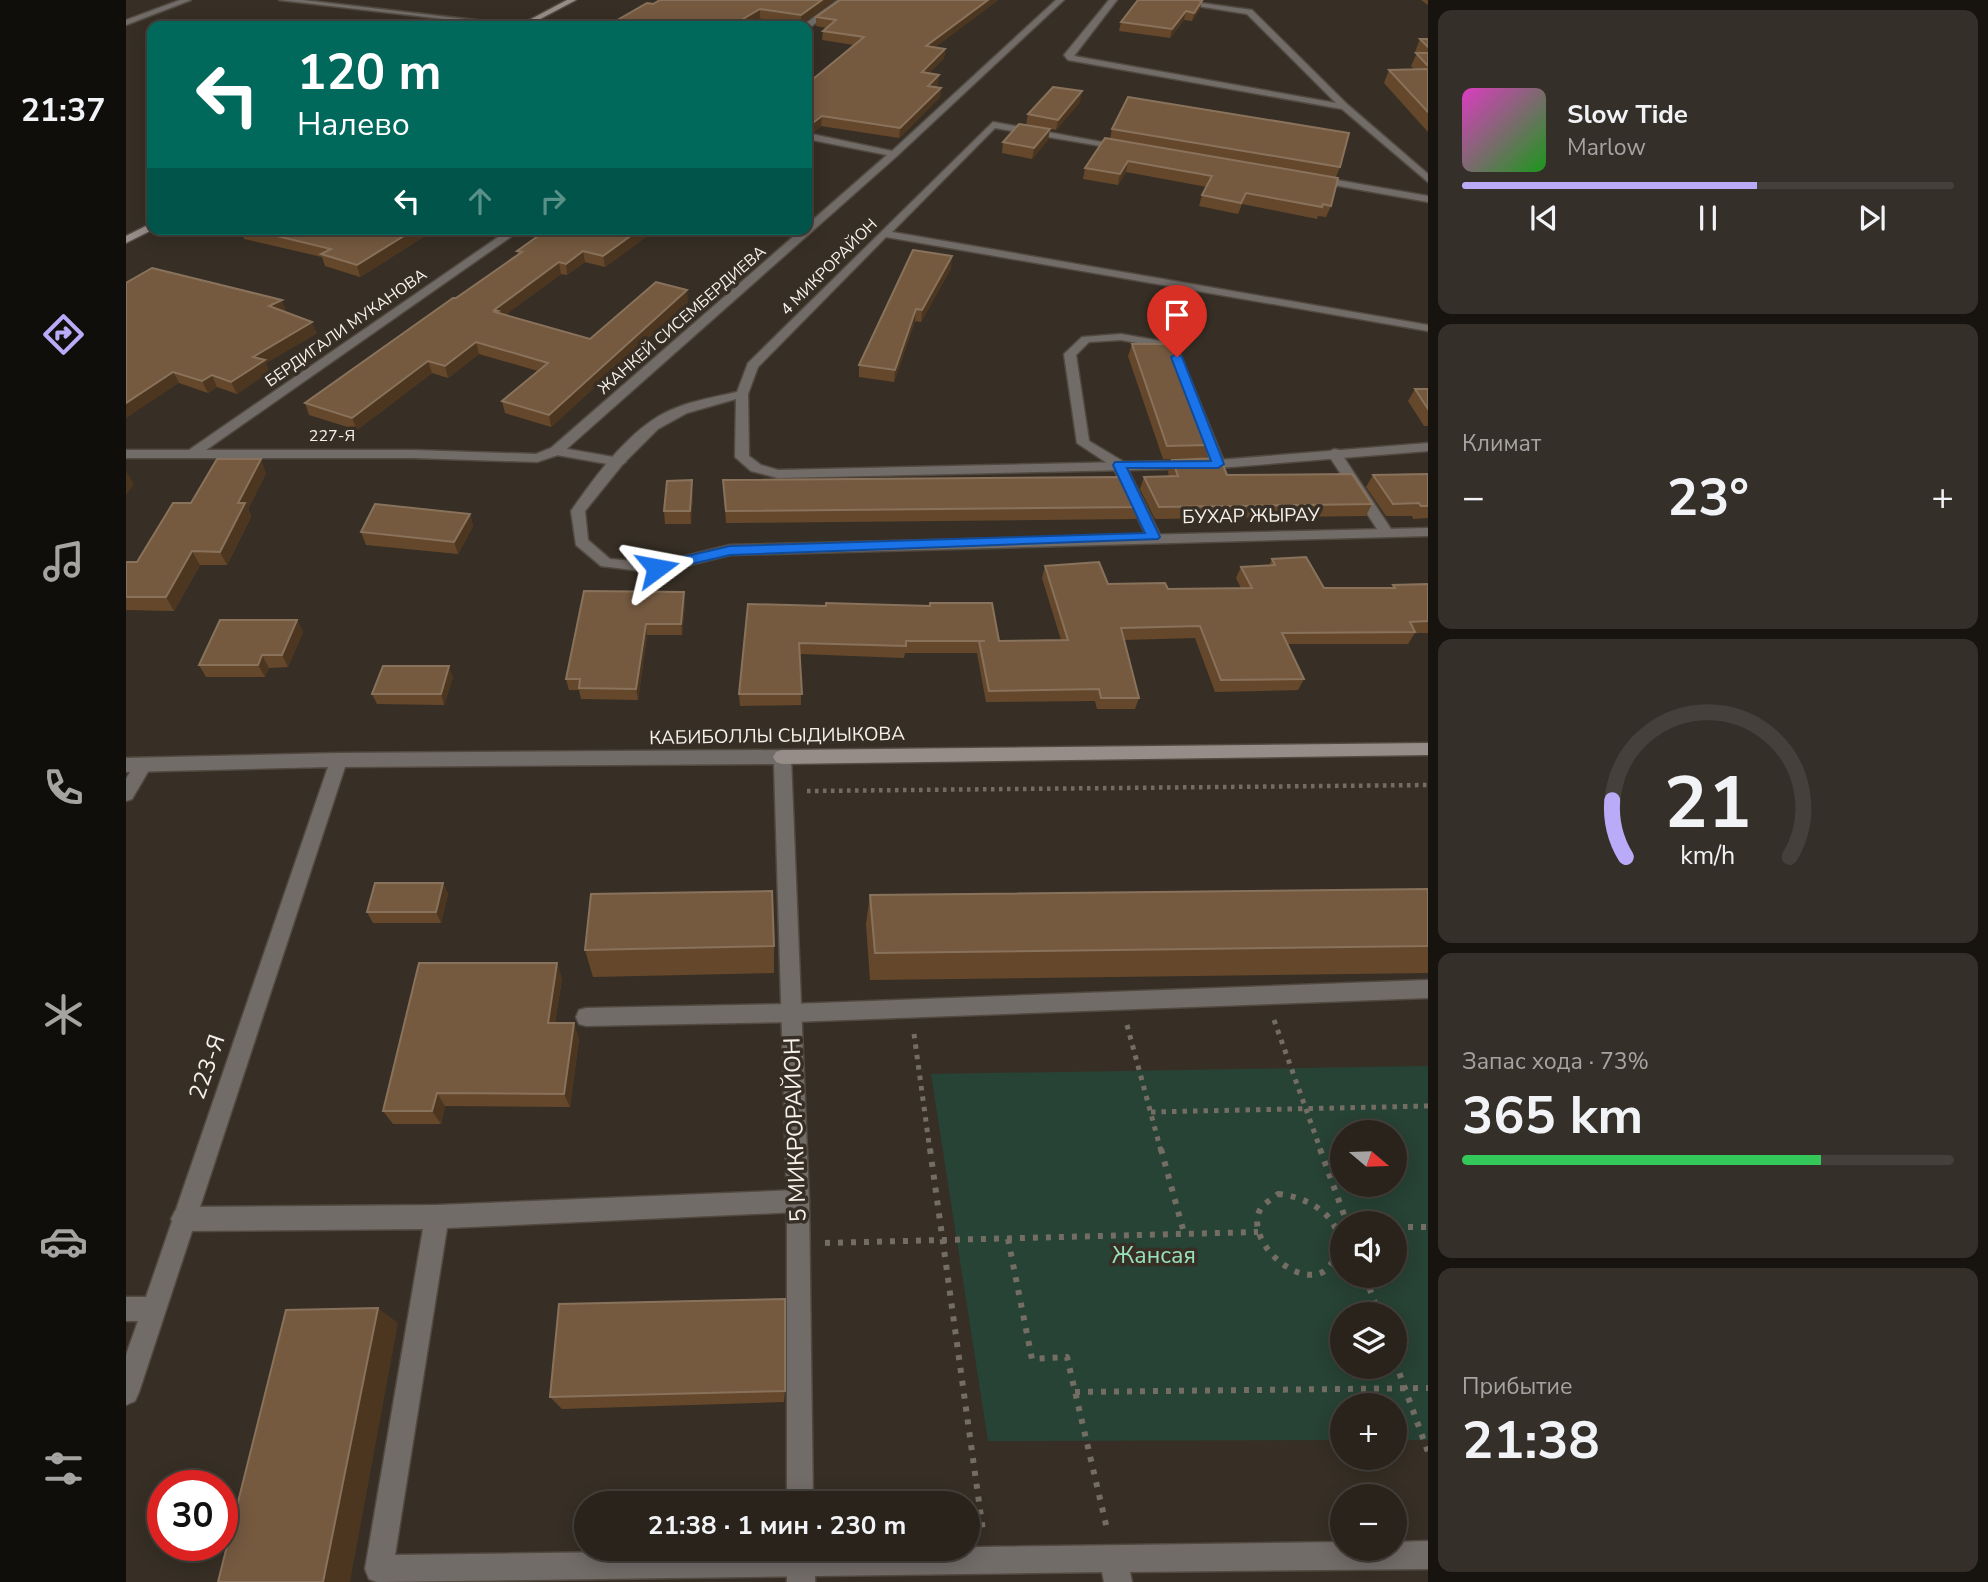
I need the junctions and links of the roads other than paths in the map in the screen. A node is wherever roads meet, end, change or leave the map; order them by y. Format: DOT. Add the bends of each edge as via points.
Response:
graph roads {
  1 [pos="187,0"];
  2 [pos="283,0"];
  3 [pos="572,0"];
  4 [pos="843,0"];
  5 [pos="1060,0"];
  6 [pos="1114,0"];
  7 [pos="1164,0"];
  8 [pos="476,21"];
  9 [pos="532,21"];
  10 [pos="812,22"];
  11 [pos="126,23"];
  12 [pos="1345,107"];
  13 [pos="812,137"];
  14 [pos="1129,148"];
  15 [pos="894,154"];
  16 [pos="1306,178"];
  17 [pos="1428,179"];
  18 [pos="1428,199"];
  19 [pos="812,226"];
  20 [pos="147,229"];
  21 [pos="884,234"];
  22 [pos="508,235"];
  23 [pos="802,235"];
  24 [pos="126,240"];
  25 [pos="1428,328"];
  26 [pos="742,394"];
  27 [pos="1428,447"];
  28 [pos="556,452"];
  29 [pos="1334,453"];
  30 [pos="126,454"];
  31 [pos="192,454"];
  32 [pos="537,458"];
  33 [pos="619,462"];
  34 [pos="1218,464"];
  35 [pos="1119,465"];
  36 [pos="1386,532"];
  37 [pos="1428,532"];
  38 [pos="1154,537"];
  39 [pos="1428,749"];
  40 [pos="782,757"];
  41 [pos="339,760"];
  42 [pos="134,765"];
  43 [pos="126,794"];
  44 [pos="1428,989"];
  45 [pos="792,1013"];
  46 [pos="586,1017"];
  47 [pos="798,1201"];
  48 [pos="437,1217"];
  49 [pos="183,1219"];
  50 [pos="126,1309"];
  51 [pos="153,1309"];
  52 [pos="126,1392"];
  53 [pos="800,1491"];
  54 [pos="1428,1555"];
  55 [pos="801,1565"];
  56 [pos="1116,1570"];
  57 [pos="378,1576"];
  1 -- 11 [label="street"];
  2 -- 8 [label="street"];
  3 -- 9 [label="street"];
  4 -- 10 [label="street"];
  5 -- 15 [label="street, ЖАНКЕЙ СИСЕМБЕРДИЕВА"];
  6 -- 12 [label="street" via="1068,55"];
  7 -- 12 [label="street" via="1249,12"];
  12 -- 17 [label="street"];
  13 -- 15 [label="street"];
  14 -- 21 [label="street, 4 МИКРОРАЙОН" via="993,125"];
  15 -- 19 [label="street, ЖАНКЕЙ СИСЕМБЕРДИЕВА"];
  16 -- 18 [label="street"];
  20 -- 24 [label="street"];
  21 -- 25 [label="street"];
  21 -- 26 [label="street, 4 МИКРОРАЙОН" via="752,366"];
  22 -- 31 [label="street, БЕРДИГАЛИ МУКАНОВА"];
  23 -- 28 [label="street, ЖАНКЕЙ СИСЕМБЕРДИЕВА"];
  26 -- 33 [label="street, БУХАР ЖЫРАУ" via="690,407 661,420"];
  26 -- 35 [label="street, 4 МИКРОРАЙОН" via="742,457 757,468 778,474"];
  27 -- 29 [label="street"];
  28 -- 32 [label="street, ЖАНКЕЙ СИСЕМБЕРДИЕВА"];
  28 -- 33 [label="street"];
  29 -- 34 [label="street"];
  29 -- 36 [label="street"];
  30 -- 31 [label="street, 227-Я"];
  31 -- 32 [label="street, 227-Я"];
  33 -- 38 [label="street, БУХАР ЖЫРАУ" via="578,511 581,542 606,563 657,568 730,550"];
  34 -- 35 [label="street"];
  34 -- 35 [label="street" via="1177,357 1157,342 1121,337 1086,340 1070,354 1083,443"];
  35 -- 38 [label="street"];
  36 -- 37 [label="street, БУХАР ЖЫРАУ"];
  36 -- 38 [label="street, БУХАР ЖЫРАУ"];
  39 -- 40 [label="street, КАБИБОЛЛЫ СЫДИЫКОВА"];
  40 -- 41 [label="street, КАБИБОЛЛЫ СЫДИЫКОВА"];
  40 -- 45 [label="street, 5 МИКРОРАЙОН"];
  41 -- 42 [label="street, КАБИБОЛЛЫ СЫДИЫКОВА"];
  41 -- 49 [label="street, 223-Я"];
  42 -- 43 [label="street"];
  44 -- 45 [label="street"];
  45 -- 46 [label="street"];
  45 -- 47 [label="street, 5 МИКРОРАЙОН"];
  47 -- 48 [label="street"];
  47 -- 53 [label="street, 5 МИКРОРАЙОН"];
  48 -- 49 [label="street"];
  48 -- 57 [label="street"];
  49 -- 51 [label="street, 223-Я"];
  50 -- 51 [label="street"];
  51 -- 52 [label="street, 223-Я"];
  54 -- 56 [label="street"];
  55 -- 56 [label="street" via="987,1560"];
  55 -- 57 [label="street"];
}
